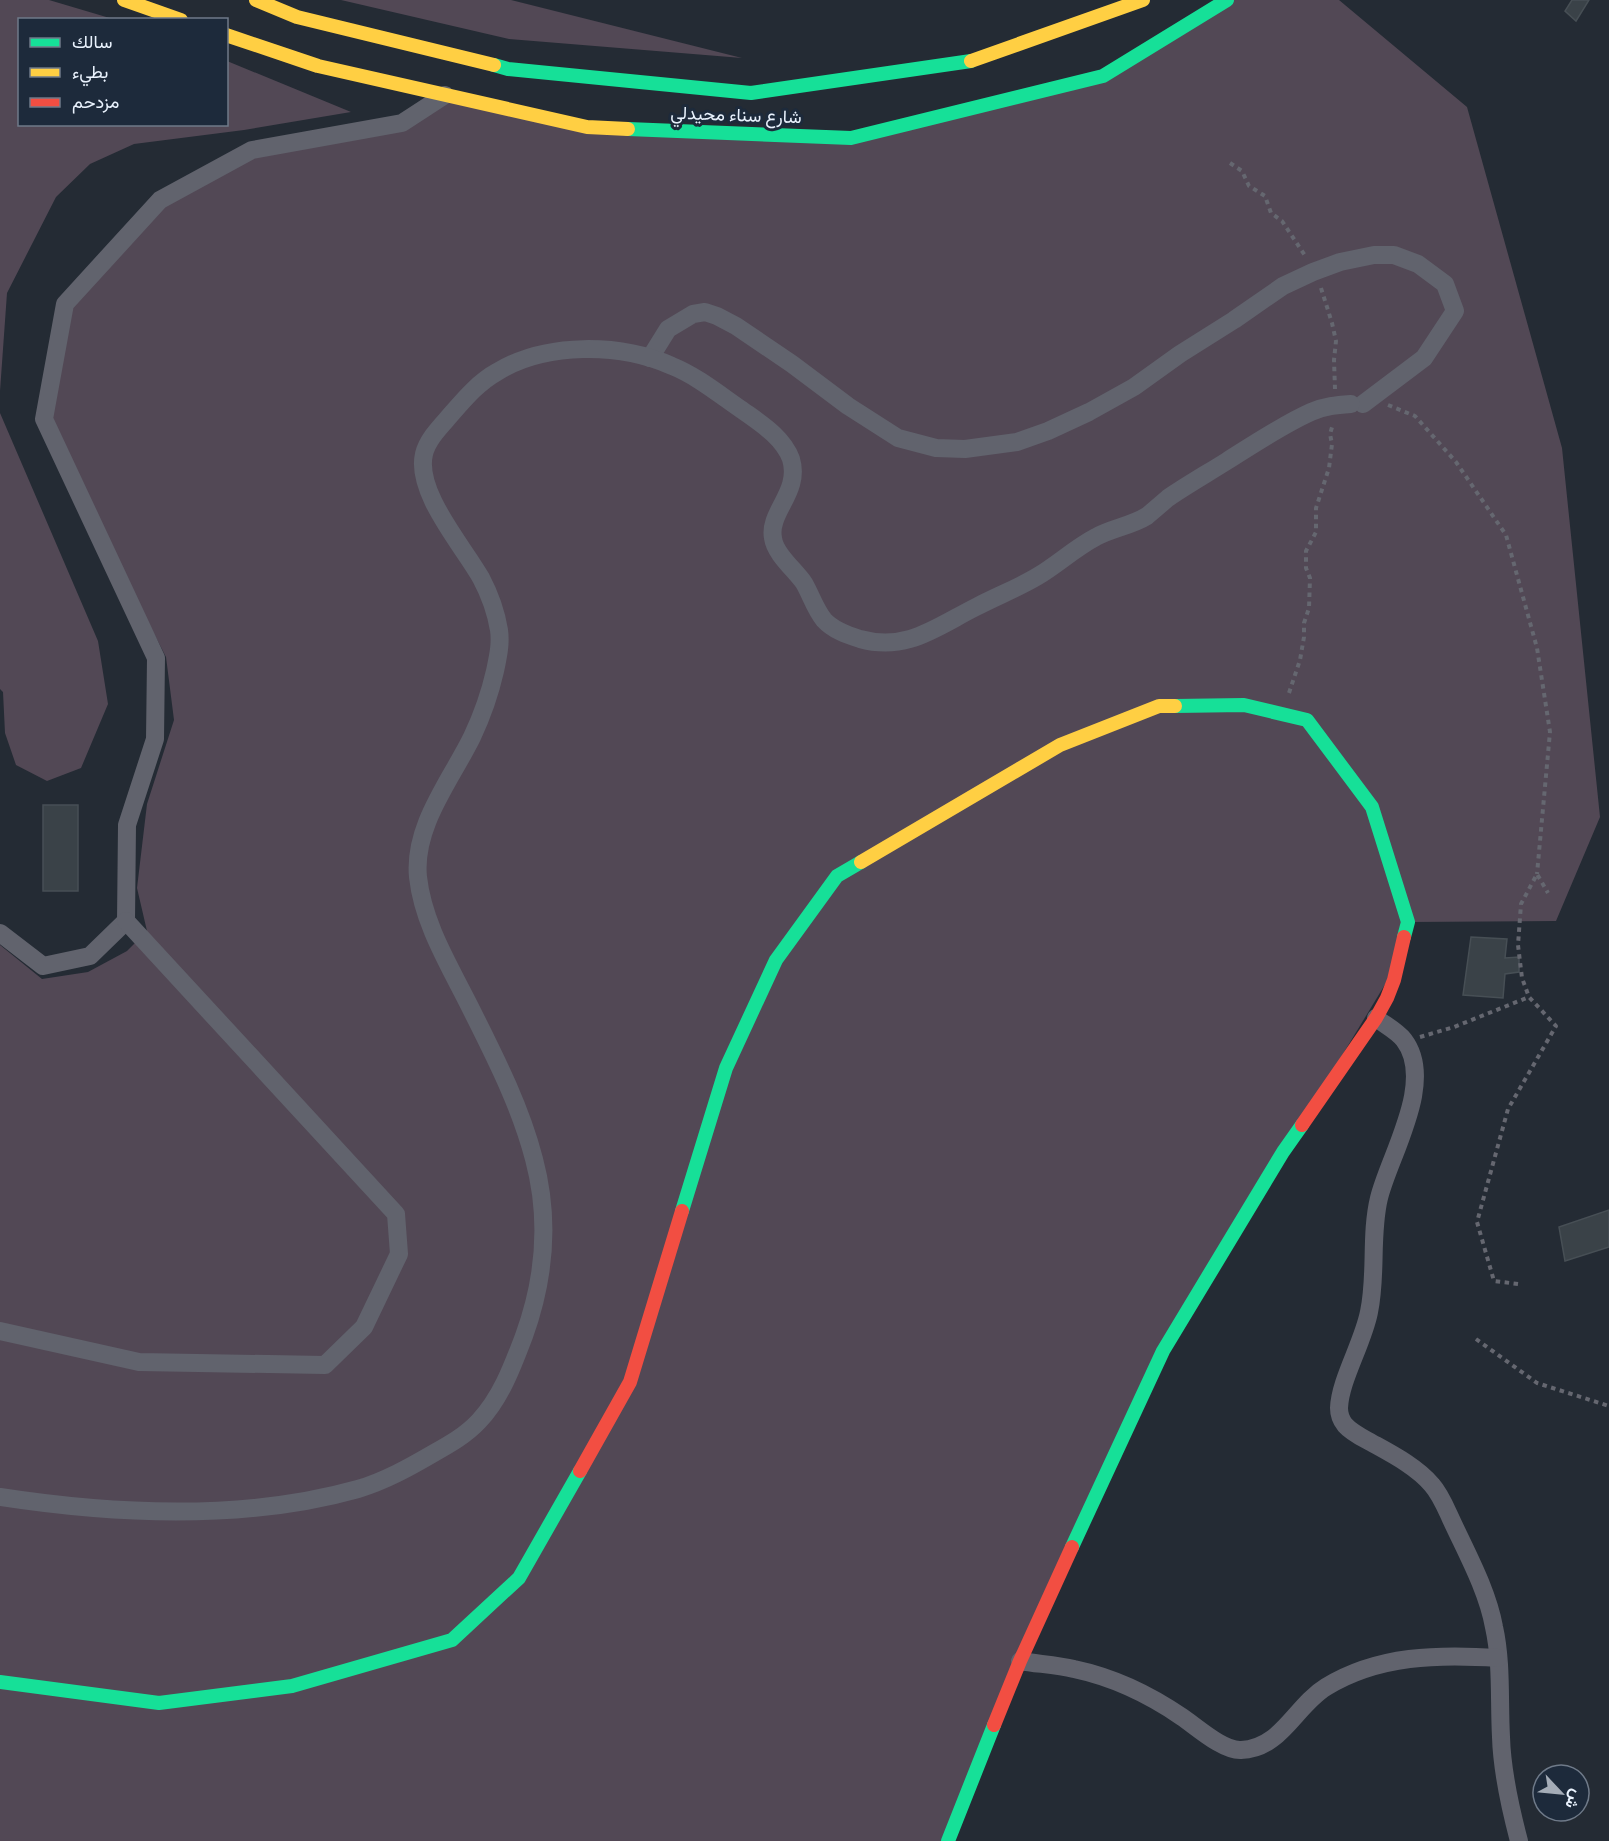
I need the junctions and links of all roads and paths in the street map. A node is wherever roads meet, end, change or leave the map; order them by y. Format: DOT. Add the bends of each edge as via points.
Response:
graph roads {
  1 [pos="124,0"];
  2 [pos="256,0"];
  3 [pos="1143,0"];
  4 [pos="1227,0"];
  5 [pos="175,18"];
  6 [pos="228,36"];
  7 [pos="445,95"];
  8 [pos="1230,163"];
  9 [pos="1313,272"];
  10 [pos="650,358"];
  11 [pos="1357,404"];
  12 [pos="1333,405"];
  13 [pos="1289,693"];
  14 [pos="1537,874"];
  15 [pos="1548,893"];
  16 [pos="126,921"];
  17 [pos="0,933"];
  18 [pos="1529,997"];
  19 [pos="1376,1018"];
  20 [pos="1405,1041"];
  21 [pos="1518,1284"];
  22 [pos="0,1331"];
  23 [pos="1476,1339"];
  24 [pos="1609,1406"];
  25 [pos="0,1497"];
  26 [pos="1498,1658"];
  27 [pos="1020,1661"];
  28 [pos="0,1682"];
  29 [pos="948,1841"];
  30 [pos="1519,1841"];
  1 -- 5 [label="street"];
  2 -- 3 [label="street, شارع سناء محيدلي" via="297,17 508,69 751,93 973,62"];
  4 -- 7 [label="street, شارع سناء محيدلي" via="1103,76 851,138 587,127"];
  6 -- 7 [label="street, شارع سناء محيدلي" via="318,66"];
  7 -- 16 [label="street" via="402,123 252,150 170,195 160,201 65,304 44,419 156,658 155,739 127,825"];
  8 -- 9 [label="path" via="1242,171 1249,186 1265,196 1271,213 1282,220"];
  9 -- 10 [label="street" via="1283,286 1134,387 1089,412 1048,431 993,446 936,448 898,438 736,326 705,312 693,314 669,329"];
  9 -- 11 [label="street" via="1340,262 1394,255 1418,264 1445,284 1455,310 1424,358"];
  9 -- 12 [label="path" via="1325,298 1336,341"];
  10 -- 12 [label="street" via="674,366 700,382 771,431 784,446 793,473 773,528 777,548 828,624 850,636 889,644 951,622 1005,594 1097,536 1146,516 1252,445 1314,410"];
  10 -- 25 [label="street" via="610,351 555,352 499,370 479,384 443,423 423,457 436,507 482,580 500,638 492,685 475,730 426,826 417,869 428,919 441,951 524,1125 543,1201 544,1240 538,1291 499,1393 473,1428 453,1442 358,1489 229,1511 110,1510"];
  11 -- 12 [label="street"];
  11 -- 14 [label="path" via="1387,405 1415,416 1456,462 1506,535 1538,648 1550,732"];
  12 -- 13 [label="path" via="1329,468 1316,508 1316,532 1306,551 1309,608 1300,660"];
  14 -- 15 [label="path"];
  14 -- 18 [label="path" via="1521,904 1518,945"];
  16 -- 17 [label="street" via="90,956 43,966"];
  16 -- 22 [label="street" via="396,1214 399,1254 364,1327 325,1365 139,1362"];
  18 -- 20 [label="path" via="1454,1027"];
  18 -- 21 [label="path" via="1556,1026 1508,1109 1477,1222 1494,1281"];
  19 -- 20 [label="street"];
  19 -- 27 [label="street" via="1283,1152 1163,1352"];
  19 -- 28 [label="street" via="1394,980 1408,922 1372,807 1306,720 1244,705 1159,706 1060,745 837,876 776,960 726,1068 630,1382 519,1578 452,1640 292,1686 159,1703"];
  20 -- 26 [label="street" via="1414,1065 1412,1100 1379,1198 1370,1312 1347,1378 1340,1418 1432,1485 1442,1499 1490,1607"];
  23 -- 24 [label="path" via="1537,1383"];
  26 -- 27 [label="street" via="1419,1657 1346,1675 1303,1706 1271,1741 1239,1750 1226,1747 1138,1691 1074,1669"];
  26 -- 30 [label="street" via="1505,1782"];
  27 -- 29 [label="street"];
}
